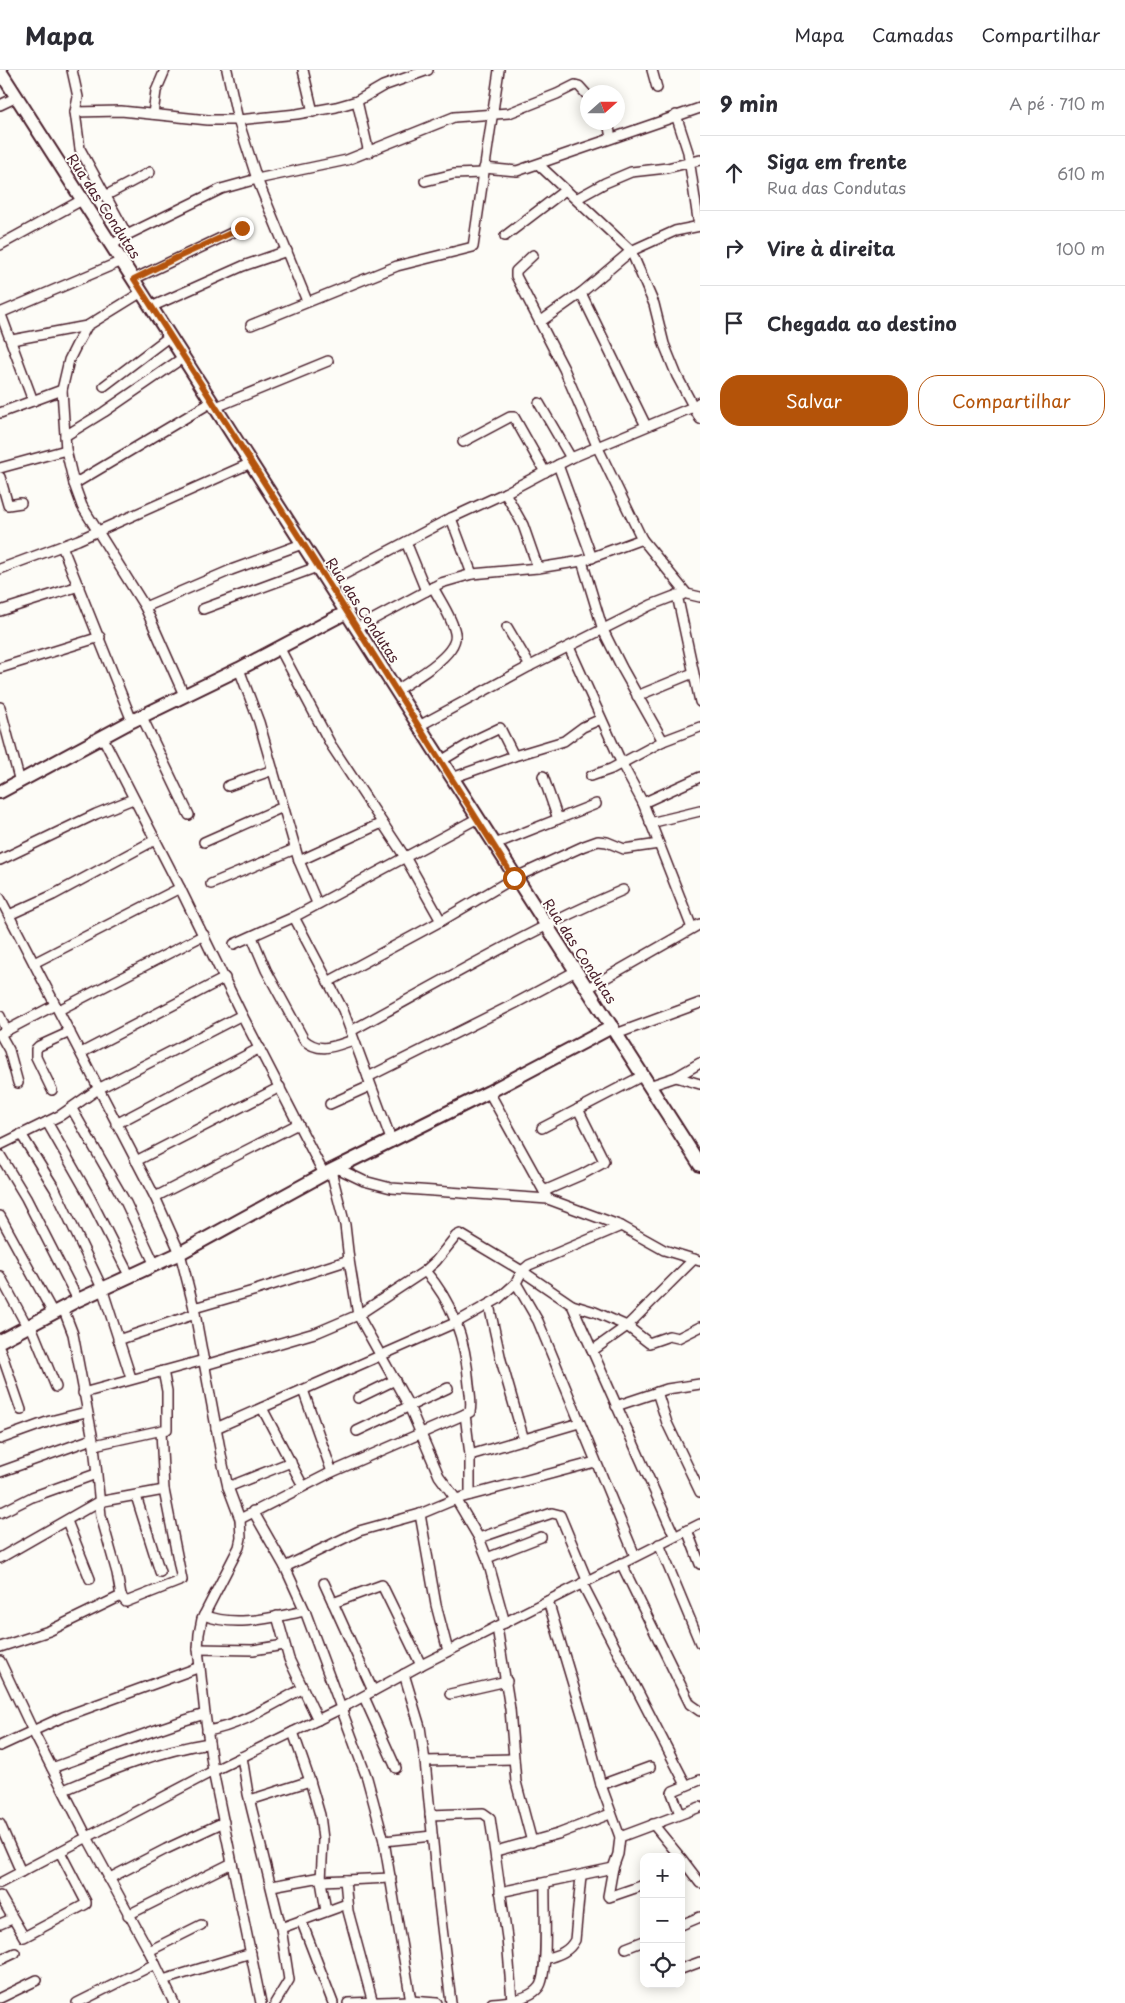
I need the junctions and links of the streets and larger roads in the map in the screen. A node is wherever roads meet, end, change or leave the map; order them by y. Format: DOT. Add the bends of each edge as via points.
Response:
graph roads {
  1 [pos="72,70"];
  2 [pos="165,70"];
  3 [pos="227,70"];
  4 [pos="304,70"];
  5 [pos="428,70"];
  6 [pos="499,70"];
  7 [pos="652,70"];
  8 [pos="0,71"];
  9 [pos="580,87"];
  10 [pos="657,88"];
  11 [pos="17,98"];
  12 [pos="357,100"];
  13 [pos="0,105"];
  14 [pos="700,108"];
  15 [pos="75,112"];
  16 [pos="313,112"];
  17 [pos="153,114"];
  18 [pos="676,115"];
  19 [pos="492,116"];
  20 [pos="238,120"];
  21 [pos="610,130"];
  22 [pos="611,138"];
  23 [pos="369,153"];
  24 [pos="700,160"];
  25 [pos="690,162"];
  26 [pos="538,165"];
  27 [pos="484,170"];
  28 [pos="150,172"];
  29 [pos="257,179"];
  30 [pos="425,181"];
  31 [pos="564,191"];
  32 [pos="105,196"];
  33 [pos="576,199"];
  34 [pos="82,200"];
  35 [pos="700,226"];
  36 [pos="242,228"];
  37 [pos="127,236"];
  38 [pos="505,236"];
  39 [pos="0,245"];
  40 [pos="112,245"];
  41 [pos="287,251"];
  42 [pos="631,251"];
  43 [pos="533,255"];
  44 [pos="122,261"];
  45 [pos="134,279"];
  46 [pos="142,292"];
  47 [pos="581,293"];
  48 [pos="307,301"];
  49 [pos="151,307"];
  50 [pos="0,313"];
  51 [pos="540,322"];
  52 [pos="87,326"];
  53 [pos="251,326"];
  54 [pos="170,336"];
  55 [pos="12,340"];
  56 [pos="184,357"];
  57 [pos="328,361"];
  58 [pos="104,386"];
  59 [pos="62,390"];
  60 [pos="33,401"];
  61 [pos="539,404"];
  62 [pos="697,404"];
  63 [pos="214,405"];
  64 [pos="0,413"];
  65 [pos="700,419"];
  66 [pos="646,426"];
  67 [pos="65,436"];
  68 [pos="463,442"];
  69 [pos="597,446"];
  70 [pos="66,450"];
  71 [pos="570,458"];
  72 [pos="251,463"];
  73 [pos="558,465"];
  74 [pos="0,468"];
  75 [pos="545,472"];
  76 [pos="0,477"];
  77 [pos="74,484"];
  78 [pos="505,493"];
  79 [pos="21,503"];
  80 [pos="452,518"];
  81 [pos="96,531"];
  82 [pos="642,539"];
  83 [pos="406,542"];
  84 [pos="302,544"];
  85 [pos="62,546"];
  86 [pos="592,558"];
  87 [pos="582,561"];
  88 [pos="317,567"];
  89 [pos="538,568"];
  90 [pos="0,569"];
  91 [pos="472,574"];
  92 [pos="328,583"];
  93 [pos="79,586"];
  94 [pos="429,589"];
  95 [pos="688,594"];
  96 [pos="677,595"];
  97 [pos="700,597"];
  98 [pos="145,607"];
  99 [pos="203,609"];
  100 [pos="0,611"];
  101 [pos="346,612"];
  102 [pos="508,627"];
  103 [pos="357,628"];
  104 [pos="603,630"];
  105 [pos="100,637"];
  106 [pos="279,647"];
  107 [pos="569,647"];
  108 [pos="530,666"];
  109 [pos="0,668"];
  110 [pos="239,669"];
  111 [pos="693,673"];
  112 [pos="396,690"];
  113 [pos="184,695"];
  114 [pos="638,696"];
  115 [pos="700,702"];
  116 [pos="0,706"];
  117 [pos="137,719"];
  118 [pos="602,719"];
  119 [pos="419,726"];
  120 [pos="700,727"];
  121 [pos="103,738"];
  122 [pos="663,741"];
  123 [pos="514,756"];
  124 [pos="441,761"];
  125 [pos="622,764"];
  126 [pos="273,770"];
  127 [pos="543,776"];
  128 [pos="591,776"];
  129 [pos="700,777"];
  130 [pos="452,778"];
  131 [pos="20,782"];
  132 [pos="228,786"];
  133 [pos="0,792"];
  134 [pos="133,799"];
  135 [pos="643,803"];
  136 [pos="596,804"];
  137 [pos="283,807"];
  138 [pos="700,812"];
  139 [pos="189,815"];
  140 [pos="478,818"];
  141 [pos="558,819"];
  142 [pos="382,823"];
  143 [pos="650,823"];
  144 [pos="155,840"];
  145 [pos="204,842"];
  146 [pos="495,844"];
  147 [pos="659,844"];
  148 [pos="295,850"];
  149 [pos="405,857"];
  150 [pos="0,860"];
  151 [pos="299,861"];
  152 [pos="514,878"];
  153 [pos="210,884"];
  154 [pos="180,888"];
  155 [pos="623,890"];
  156 [pos="0,898"];
  157 [pos="317,903"];
  158 [pos="9,915"];
  159 [pos="294,917"];
  160 [pos="441,921"];
  161 [pos="546,924"];
  162 [pos="698,926"];
  163 [pos="204,935"];
  164 [pos="252,936"];
  165 [pos="234,944"];
  166 [pos="34,962"];
  167 [pos="576,971"];
  168 [pos="225,978"];
  169 [pos="328,982"];
  170 [pos="588,988"];
  171 [pos="700,1003"];
  172 [pos="57,1007"];
  173 [pos="242,1014"];
  174 [pos="0,1016"];
  175 [pos="614,1031"];
  176 [pos="70,1032"];
  177 [pos="2,1033"];
  178 [pos="352,1036"];
  179 [pos="260,1048"];
  180 [pos="81,1053"];
  181 [pos="700,1063"];
  182 [pos="676,1076"];
  183 [pos="369,1081"];
  184 [pos="646,1081"];
  185 [pos="18,1083"];
  186 [pos="700,1084"];
  187 [pos="280,1087"];
  188 [pos="98,1089"];
  189 [pos="52,1090"];
  190 [pos="489,1092"];
  191 [pos="330,1104"];
  192 [pos="72,1109"];
  193 [pos="578,1109"];
  194 [pos="47,1122"];
  195 [pos="116,1124"];
  196 [pos="298,1124"];
  197 [pos="542,1128"];
  198 [pos="21,1134"];
  199 [pos="392,1142"];
  200 [pos="0,1145"];
  201 [pos="0,1155"];
  202 [pos="136,1161"];
  203 [pos="700,1165"];
  204 [pos="331,1171"];
  205 [pos="546,1195"];
  206 [pos="155,1197"];
  207 [pos="0,1216"];
  208 [pos="622,1226"];
  209 [pos="180,1254"];
  210 [pos="349,1260"];
  211 [pos="697,1260"];
  212 [pos="155,1266"];
  213 [pos="425,1270"];
  214 [pos="522,1271"];
  215 [pos="0,1276"];
  216 [pos="130,1277"];
  217 [pos="516,1283"];
  218 [pos="102,1288"];
  219 [pos="78,1300"];
  220 [pos="489,1305"];
  221 [pos="572,1306"];
  222 [pos="58,1310"];
  223 [pos="194,1311"];
  224 [pos="358,1315"];
  225 [pos="457,1322"];
  226 [pos="627,1326"];
  227 [pos="29,1327"];
  228 [pos="700,1327"];
  229 [pos="118,1340"];
  230 [pos="0,1341"];
  231 [pos="592,1351"];
  232 [pos="380,1354"];
  233 [pos="204,1363"];
  234 [pos="163,1370"];
  235 [pos="131,1378"];
  236 [pos="395,1380"];
  237 [pos="700,1384"];
  238 [pos="56,1387"];
  239 [pos="448,1388"];
  240 [pos="303,1390"];
  241 [pos="657,1392"];
  242 [pos="83,1393"];
  243 [pos="358,1398"];
  244 [pos="409,1406"];
  245 [pos="616,1406"];
  246 [pos="262,1408"];
  247 [pos="21,1410"];
  248 [pos="86,1412"];
  249 [pos="465,1414"];
  250 [pos="579,1423"];
  251 [pos="216,1428"];
  252 [pos="160,1431"];
  253 [pos="357,1431"];
  254 [pos="420,1434"];
  255 [pos="0,1439"];
  256 [pos="524,1440"];
  257 [pos="93,1442"];
  258 [pos="470,1455"];
  259 [pos="291,1462"];
  260 [pos="595,1462"];
  261 [pos="0,1472"];
  262 [pos="332,1472"];
  263 [pos="96,1474"];
  264 [pos="303,1486"];
  265 [pos="228,1487"];
  266 [pos="164,1490"];
  267 [pos="700,1492"];
  268 [pos="136,1496"];
  269 [pos="470,1496"];
  270 [pos="456,1499"];
  271 [pos="98,1502"];
  272 [pos="253,1511"];
  273 [pos="0,1513"];
  274 [pos="420,1514"];
  275 [pos="240,1519"];
  276 [pos="68,1522"];
  277 [pos="700,1524"];
  278 [pos="687,1530"];
  279 [pos="674,1536"];
  280 [pos="541,1537"];
  281 [pos="479,1538"];
  282 [pos="659,1544"];
  283 [pos="634,1556"];
  284 [pos="0,1558"];
  285 [pos="487,1558"];
  286 [pos="621,1563"];
  287 [pos="700,1564"];
  288 [pos="285,1567"];
  289 [pos="160,1572"];
  290 [pos="90,1579"];
  291 [pos="585,1582"];
  292 [pos="324,1583"];
  293 [pos="121,1596"];
  294 [pos="548,1601"];
  295 [pos="333,1603"];
  296 [pos="305,1611"];
  297 [pos="204,1615"];
  298 [pos="277,1616"];
  299 [pos="501,1625"];
  300 [pos="700,1643"];
  301 [pos="284,1645"];
  302 [pos="0,1647"];
  303 [pos="198,1649"];
  304 [pos="448,1652"];
  305 [pos="0,1661"];
  306 [pos="421,1665"];
  307 [pos="200,1667"];
  308 [pos="404,1674"];
  309 [pos="507,1681"];
  310 [pos="302,1689"];
  311 [pos="373,1691"];
  312 [pos="450,1694"];
  313 [pos="364,1696"];
  314 [pos="340,1709"];
  315 [pos="700,1711"];
  316 [pos="205,1714"];
  317 [pos="318,1720"];
  318 [pos="33,1731"];
  319 [pos="207,1731"];
  320 [pos="293,1732"];
  321 [pos="209,1743"];
  322 [pos="0,1746"];
  323 [pos="242,1756"];
  324 [pos="514,1759"];
  325 [pos="425,1761"];
  326 [pos="650,1767"];
  327 [pos="52,1768"];
  328 [pos="396,1768"];
  329 [pos="214,1771"];
  330 [pos="700,1780"];
  331 [pos="310,1781"];
  332 [pos="601,1785"];
  333 [pos="686,1785"];
  334 [pos="64,1790"];
  335 [pos="250,1800"];
  336 [pos="700,1807"];
  337 [pos="610,1814"];
  338 [pos="680,1814"];
  339 [pos="430,1815"];
  340 [pos="224,1822"];
  341 [pos="0,1824"];
  342 [pos="653,1824"];
  343 [pos="432,1836"];
  344 [pos="87,1837"];
  345 [pos="620,1837"];
  346 [pos="384,1841"];
  347 [pos="532,1842"];
  348 [pos="496,1851"];
  349 [pos="60,1852"];
  350 [pos="678,1853"];
  351 [pos="232,1863"];
  352 [pos="613,1868"];
  353 [pos="686,1870"];
  354 [pos="21,1872"];
  355 [pos="581,1876"];
  356 [pos="391,1878"];
  357 [pos="321,1879"];
  358 [pos="108,1880"];
  359 [pos="345,1880"];
  360 [pos="0,1883"];
  361 [pos="545,1883"];
  362 [pos="700,1883"];
  363 [pos="272,1886"];
  364 [pos="640,1886"];
  365 [pos="500,1892"];
  366 [pos="0,1896"];
  367 [pos="347,1904"];
  368 [pos="326,1911"];
  369 [pos="128,1915"];
  370 [pos="700,1917"];
  371 [pos="12,1919"];
  372 [pos="302,1920"];
  373 [pos="685,1923"];
  374 [pos="0,1924"];
  375 [pos="201,1924"];
  376 [pos="281,1928"];
  377 [pos="640,1943"];
  378 [pos="626,1948"];
  379 [pos="148,1951"];
  380 [pos="15,1953"];
  381 [pos="251,1953"];
  382 [pos="545,1959"];
  383 [pos="0,1960"];
  384 [pos="700,1962"];
  385 [pos="155,1964"];
  386 [pos="685,1968"];
  387 [pos="36,1980"];
  388 [pos="163,1980"];
  389 [pos="0,1998"];
  390 [pos="411,2001"];
  391 [pos="512,2001"];
  392 [pos="372,2002"];
  393 [pos="77,2003"];
  394 [pos="174,2003"];
  395 [pos="261,2003"];
  396 [pos="276,2003"];
  397 [pos="333,2003"];
  398 [pos="348,2003"];
  399 [pos="437,2003"];
  400 [pos="451,2003"];
  401 [pos="492,2003"];
  1 -- 15 [label="street" via="78,97"];
  2 -- 17 [label="street" via="156,91"];
  3 -- 20 [label="street"];
  4 -- 16 [label="street"];
  5 -- 12 [label="street" via="383,86"];
  6 -- 19 [label="street"];
  7 -- 10 [label="street"];
  8 -- 11 [label="street, Rua das Condutas"];
  9 -- 19 [label="street" via="575,85 508,113"];
  11 -- 13 [label="street"];
  11 -- 34 [label="street, Rua das Condutas"];
  12 -- 16 [label="street"];
  12 -- 23 [label="street"];
  14 -- 18 [label="street"];
  15 -- 17 [label="street"];
  15 -- 32 [label="street" via="80,149"];
  16 -- 20 [label="street"];
  17 -- 20 [label="street"];
  18 -- 22 [label="street"];
  18 -- 25 [label="street"];
  19 -- 23 [label="street" via="454,118"];
  19 -- 27 [label="street"];
  20 -- 29 [label="street"];
  21 -- 22 [label="street"];
  22 -- 26 [label="street"];
  23 -- 29 [label="street"];
  24 -- 25 [label="street"];
  25 -- 33 [label="street" via="631,172"];
  25 -- 35 [label="street"];
  26 -- 27 [label="street" via="517,171"];
  26 -- 31 [label="street"];
  27 -- 30 [label="street"];
  27 -- 48 [label="street" via="473,247 397,266"];
  28 -- 32 [label="street"];
  29 -- 37 [label="street" via="221,189"];
  29 -- 41 [label="street"];
  31 -- 33 [label="street"];
  31 -- 38 [label="street"];
  32 -- 37 [label="street"];
  33 -- 42 [label="street"];
  34 -- 39 [label="street"];
  34 -- 40 [label="street, Rua das Condutas"];
  35 -- 42 [label="street" via="675,231"];
  36 -- 45 [label="street"];
  37 -- 40 [label="street"];
  40 -- 44 [label="street, Rua das Condutas"];
  41 -- 48 [label="street"];
  41 -- 49 [label="street" via="243,266"];
  42 -- 47 [label="street"];
  42 -- 62 [label="street" via="654,304 677,376"];
  43 -- 51 [label="street" via="516,274"];
  44 -- 45 [label="street, Rua das Condutas"];
  44 -- 50 [label="street"];
  45 -- 46 [label="street, Rua das Condutas"];
  46 -- 49 [label="street, Rua das Condutas"];
  46 -- 52 [label="street"];
  47 -- 51 [label="street"];
  47 -- 66 [label="street"];
  48 -- 53 [label="street"];
  49 -- 54 [label="street, Rua das Condutas"];
  50 -- 55 [label="street"];
  51 -- 69 [label="street"];
  52 -- 55 [label="street"];
  52 -- 59 [label="street" via="69,360"];
  54 -- 56 [label="street, Rua das Condutas"];
  54 -- 58 [label="street"];
  55 -- 60 [label="street"];
  56 -- 63 [label="street, Rua das Condutas"];
  56 -- 67 [label="street"];
  57 -- 63 [label="street"];
  59 -- 60 [label="street"];
  59 -- 67 [label="street"];
  60 -- 64 [label="street"];
  61 -- 71 [label="street"];
  62 -- 65 [label="street"];
  62 -- 66 [label="street"];
  63 -- 72 [label="street, Rua das Condutas"];
  63 -- 77 [label="street"];
  66 -- 69 [label="street"];
  67 -- 70 [label="street"];
  68 -- 75 [label="street" via="510,416 514,417"];
  69 -- 71 [label="street"];
  69 -- 82 [label="street"];
  70 -- 74 [label="street"];
  70 -- 77 [label="street"];
  71 -- 73 [label="street"];
  72 -- 81 [label="street"];
  72 -- 84 [label="street, Rua das Condutas"];
  73 -- 75 [label="street"];
  73 -- 86 [label="street"];
  75 -- 78 [label="street"];
  76 -- 79 [label="street" via="8,505"];
  77 -- 81 [label="street"];
  78 -- 80 [label="street"];
  78 -- 89 [label="street" via="523,525"];
  80 -- 83 [label="street"];
  80 -- 91 [label="street"];
  81 -- 85 [label="street"];
  81 -- 98 [label="street"];
  82 -- 86 [label="street"];
  82 -- 95 [label="street"];
  83 -- 92 [label="street"];
  83 -- 94 [label="street"];
  84 -- 88 [label="street, Rua das Condutas"];
  84 -- 98 [label="street"];
  85 -- 90 [label="street"];
  85 -- 93 [label="street"];
  86 -- 87 [label="street"];
  87 -- 89 [label="street"];
  87 -- 104 [label="street"];
  88 -- 92 [label="street, Rua das Condutas"];
  88 -- 99 [label="street"];
  89 -- 91 [label="street"];
  91 -- 94 [label="street"];
  92 -- 101 [label="street, Rua das Condutas"];
  93 -- 100 [label="street"];
  93 -- 105 [label="street"];
  94 -- 103 [label="street"];
  94 -- 112 [label="street" via="452,624 455,641 433,666"];
  95 -- 96 [label="street"];
  95 -- 97 [label="street"];
  96 -- 104 [label="street" via="651,604"];
  96 -- 111 [label="street"];
  98 -- 113 [label="street"];
  101 -- 103 [label="street, Rua das Condutas"];
  101 -- 106 [label="street"];
  102 -- 108 [label="street"];
  103 -- 112 [label="street, Rua das Condutas"];
  104 -- 107 [label="street"];
  104 -- 114 [label="street"];
  105 -- 109 [label="street"];
  105 -- 117 [label="street" via="116,684"];
  106 -- 110 [label="street"];
  106 -- 142 [label="street" via="331,745"];
  107 -- 108 [label="street"];
  107 -- 118 [label="street"];
  108 -- 119 [label="street"];
  110 -- 113 [label="street"];
  110 -- 126 [label="street"];
  111 -- 114 [label="street"];
  111 -- 115 [label="street"];
  112 -- 119 [label="street, Rua das Condutas"];
  113 -- 117 [label="street"];
  114 -- 122 [label="street"];
  116 -- 131 [label="street"];
  117 -- 121 [label="street"];
  117 -- 139 [label="street"];
  118 -- 123 [label="street" via="583,727 564,741"];
  118 -- 125 [label="street"];
  119 -- 124 [label="street, Rua das Condutas"];
  120 -- 122 [label="street"];
  121 -- 131 [label="street"];
  121 -- 134 [label="street"];
  122 -- 125 [label="street"];
  123 -- 124 [label="street" via="500,728"];
  123 -- 130 [label="street"];
  124 -- 130 [label="street, Rua das Condutas"];
  125 -- 128 [label="street"];
  125 -- 135 [label="street"];
  126 -- 132 [label="street"];
  126 -- 137 [label="street"];
  127 -- 141 [label="street"];
  129 -- 135 [label="street"];
  130 -- 140 [label="street, Rua das Condutas"];
  131 -- 133 [label="street"];
  134 -- 144 [label="street"];
  134 -- 150 [label="street"];
  135 -- 143 [label="street"];
  136 -- 141 [label="street"];
  137 -- 145 [label="street"];
  137 -- 148 [label="street"];
  138 -- 143 [label="street"];
  140 -- 146 [label="street, Rua das Condutas"];
  140 -- 149 [label="street"];
  141 -- 146 [label="street"];
  142 -- 149 [label="street"];
  142 -- 151 [label="street"];
  143 -- 147 [label="street"];
  144 -- 154 [label="street"];
  144 -- 158 [label="street"];
  146 -- 152 [label="street, Rua das Condutas"];
  147 -- 152 [label="street" via="624,849 598,841"];
  147 -- 162 [label="street"];
  148 -- 151 [label="street"];
  148 -- 153 [label="street"];
  149 -- 157 [label="street"];
  149 -- 160 [label="street"];
  151 -- 157 [label="street"];
  152 -- 160 [label="street"];
  152 -- 161 [label="street, Rua das Condutas"];
  154 -- 163 [label="street"];
  154 -- 166 [label="street"];
  155 -- 161 [label="street"];
  156 -- 158 [label="street"];
  157 -- 159 [label="street"];
  158 -- 166 [label="street"];
  159 -- 164 [label="street"];
  159 -- 169 [label="street"];
  160 -- 169 [label="street"];
  161 -- 167 [label="street, Rua das Condutas"];
  161 -- 178 [label="street" via="464,968"];
  162 -- 170 [label="street"];
  163 -- 168 [label="street"];
  163 -- 172 [label="street"];
  164 -- 165 [label="street"];
  164 -- 178 [label="street" via="266,970 310,1046 330,1048"];
  166 -- 172 [label="street"];
  167 -- 170 [label="street, Rua das Condutas"];
  167 -- 183 [label="street"];
  168 -- 173 [label="street"];
  168 -- 180 [label="street"];
  169 -- 178 [label="street"];
  170 -- 175 [label="street, Rua das Condutas"];
  171 -- 175 [label="street"];
  172 -- 176 [label="street"];
  172 -- 177 [label="street"];
  173 -- 179 [label="street"];
  173 -- 188 [label="street"];
  174 -- 177 [label="street"];
  175 -- 184 [label="street, Rua das Condutas"];
  175 -- 190 [label="street"];
  176 -- 180 [label="street"];
  176 -- 189 [label="street" via="38,1046 36,1050"];
  177 -- 185 [label="street"];
  178 -- 183 [label="street"];
  179 -- 187 [label="street"];
  179 -- 195 [label="street"];
  180 -- 188 [label="street"];
  181 -- 182 [label="street"];
  182 -- 184 [label="street"];
  182 -- 186 [label="street"];
  183 -- 191 [label="street"];
  183 -- 199 [label="street"];
  184 -- 193 [label="street"];
  184 -- 203 [label="street, Rua das Condutas"];
  187 -- 196 [label="street"];
  187 -- 202 [label="street"];
  188 -- 192 [label="street"];
  188 -- 195 [label="street"];
  190 -- 199 [label="street"];
  190 -- 205 [label="street"];
  192 -- 194 [label="street"];
  192 -- 212 [label="street" via="126,1203"];
  193 -- 197 [label="street"];
  193 -- 205 [label="street" via="603,1164"];
  194 -- 198 [label="street"];
  194 -- 216 [label="street"];
  195 -- 202 [label="street"];
  196 -- 204 [label="street"];
  196 -- 206 [label="street"];
  198 -- 200 [label="street"];
  198 -- 218 [label="street" via="55,1189"];
  199 -- 204 [label="street"];
  201 -- 219 [label="street" via="26,1198"];
  202 -- 206 [label="street"];
  204 -- 205 [label="street" via="391,1188"];
  204 -- 209 [label="street"];
  204 -- 210 [label="street" via="345,1225"];
  205 -- 208 [label="street"];
  206 -- 209 [label="street"];
  207 -- 222 [label="street"];
  208 -- 211 [label="street" via="664,1250"];
  208 -- 214 [label="street" via="540,1260"];
  209 -- 212 [label="street"];
  209 -- 223 [label="street"];
  210 -- 223 [label="street"];
  210 -- 224 [label="street"];
  211 -- 226 [label="street"];
  212 -- 216 [label="street"];
  213 -- 214 [label="street" via="460,1234"];
  213 -- 224 [label="street"];
  213 -- 225 [label="street" via="437,1284"];
  214 -- 217 [label="street"];
  214 -- 221 [label="street"];
  215 -- 227 [label="street"];
  216 -- 218 [label="street"];
  217 -- 220 [label="street"];
  217 -- 250 [label="street" via="536,1316"];
  218 -- 219 [label="street"];
  218 -- 229 [label="street"];
  219 -- 222 [label="street"];
  220 -- 225 [label="street"];
  220 -- 256 [label="street"];
  221 -- 226 [label="street"];
  221 -- 231 [label="street"];
  222 -- 227 [label="street"];
  222 -- 242 [label="street" via="73,1334"];
  223 -- 229 [label="street"];
  223 -- 233 [label="street"];
  224 -- 232 [label="street"];
  224 -- 233 [label="street" via="318,1332"];
  225 -- 232 [label="street"];
  225 -- 249 [label="street" via="468,1372 471,1410"];
  226 -- 228 [label="street" via="651,1343 669,1336 678,1338"];
  226 -- 231 [label="street"];
  227 -- 230 [label="street"];
  227 -- 238 [label="street"];
  229 -- 235 [label="street"];
  230 -- 247 [label="street"];
  231 -- 245 [label="street"];
  232 -- 236 [label="street"];
  232 -- 240 [label="street"];
  233 -- 234 [label="street"];
  233 -- 251 [label="street"];
  234 -- 235 [label="street"];
  234 -- 252 [label="street" via="168,1428"];
  235 -- 242 [label="street"];
  236 -- 243 [label="street"];
  236 -- 244 [label="street"];
  237 -- 241 [label="street"];
  239 -- 244 [label="street"];
  240 -- 246 [label="street"];
  240 -- 262 [label="street"];
  241 -- 245 [label="street"];
  241 -- 267 [label="street" via="667,1423"];
  242 -- 248 [label="street"];
  244 -- 253 [label="street"];
  244 -- 254 [label="street"];
  245 -- 279 [label="street"];
  246 -- 251 [label="street"];
  246 -- 259 [label="street"];
  248 -- 255 [label="street"];
  248 -- 257 [label="street"];
  249 -- 254 [label="street"];
  249 -- 258 [label="street"];
  250 -- 256 [label="street"];
  250 -- 260 [label="street"];
  251 -- 265 [label="street"];
  252 -- 257 [label="street"];
  252 -- 266 [label="street"];
  254 -- 262 [label="street"];
  254 -- 270 [label="street" via="439,1476"];
  256 -- 258 [label="street"];
  257 -- 261 [label="street"];
  257 -- 263 [label="street"];
  258 -- 269 [label="street"];
  259 -- 264 [label="street"];
  259 -- 265 [label="street"];
  260 -- 269 [label="street"];
  260 -- 283 [label="street"];
  262 -- 264 [label="street"];
  263 -- 271 [label="street"];
  263 -- 273 [label="street" via="32,1497"];
  264 -- 272 [label="street"];
  265 -- 275 [label="street"];
  266 -- 268 [label="street"];
  266 -- 293 [label="street" via="182,1580 126,1602"];
  268 -- 271 [label="street"];
  268 -- 289 [label="street"];
  269 -- 270 [label="street"];
  270 -- 274 [label="street"];
  270 -- 281 [label="street"];
  271 -- 276 [label="street"];
  271 -- 293 [label="street"];
  272 -- 275 [label="street"];
  272 -- 288 [label="street"];
  274 -- 288 [label="street" via="359,1531"];
  274 -- 304 [label="street"];
  275 -- 297 [label="street" via="238,1547"];
  276 -- 284 [label="street"];
  276 -- 290 [label="street"];
  277 -- 278 [label="street"];
  278 -- 279 [label="street"];
  278 -- 287 [label="street"];
  279 -- 282 [label="street"];
  280 -- 285 [label="street"];
  281 -- 285 [label="street"];
  281 -- 291 [label="street" via="557,1513"];
  282 -- 283 [label="street"];
  282 -- 300 [label="street"];
  283 -- 286 [label="street"];
  285 -- 299 [label="street"];
  286 -- 291 [label="street"];
  286 -- 315 [label="street" via="690,1704"];
  288 -- 296 [label="street"];
  291 -- 294 [label="street"];
  291 -- 333 [label="street"];
  292 -- 295 [label="street"];
  293 -- 302 [label="street" via="49,1631"];
  294 -- 299 [label="street"];
  294 -- 332 [label="street"];
  295 -- 306 [label="street" via="382,1585"];
  295 -- 311 [label="street"];
  296 -- 298 [label="street"];
  296 -- 314 [label="street"];
  297 -- 298 [label="street" via="225,1621"];
  297 -- 303 [label="street"];
  298 -- 301 [label="street"];
  299 -- 304 [label="street"];
  299 -- 309 [label="street"];
  301 -- 303 [label="street" via="253,1650"];
  301 -- 310 [label="street"];
  303 -- 307 [label="street"];
  304 -- 306 [label="street"];
  305 -- 318 [label="street"];
  306 -- 308 [label="street"];
  307 -- 316 [label="street"];
  307 -- 318 [label="street"];
  308 -- 311 [label="street"];
  308 -- 325 [label="street" via="420,1727"];
  309 -- 312 [label="street"];
  309 -- 324 [label="street"];
  310 -- 317 [label="street"];
  310 -- 319 [label="street" via="231,1726"];
  311 -- 313 [label="street"];
  313 -- 314 [label="street"];
  313 -- 328 [label="street"];
  314 -- 317 [label="street"];
  314 -- 346 [label="street" via="367,1778"];
  316 -- 319 [label="street"];
  316 -- 327 [label="street"];
  317 -- 320 [label="street"];
  318 -- 322 [label="street"];
  318 -- 327 [label="street"];
  319 -- 321 [label="street"];
  320 -- 323 [label="street"];
  320 -- 331 [label="street"];
  321 -- 329 [label="street"];
  321 -- 334 [label="street" via="130,1763"];
  323 -- 329 [label="street"];
  323 -- 335 [label="street"];
  324 -- 325 [label="street"];
  324 -- 347 [label="street" via="516,1782"];
  325 -- 339 [label="street"];
  326 -- 332 [label="street"];
  327 -- 334 [label="street"];
  329 -- 340 [label="street"];
  329 -- 344 [label="street"];
  330 -- 333 [label="street"];
  331 -- 335 [label="street"];
  331 -- 357 [label="street" via="323,1839"];
  332 -- 337 [label="street"];
  333 -- 338 [label="street" via="672,1793"];
  334 -- 344 [label="street"];
  335 -- 363 [label="street"];
  336 -- 338 [label="street"];
  337 -- 345 [label="street"];
  337 -- 347 [label="street"];
  338 -- 342 [label="street"];
  339 -- 343 [label="street"];
  339 -- 348 [label="street" via="484,1813 490,1818"];
  340 -- 351 [label="street"];
  340 -- 358 [label="street"];
  341 -- 354 [label="street"];
  342 -- 345 [label="street"];
  342 -- 350 [label="street"];
  343 -- 346 [label="street"];
  343 -- 400 [label="street"];
  344 -- 349 [label="street"];
  344 -- 358 [label="street"];
  345 -- 352 [label="street"];
  346 -- 356 [label="street"];
  347 -- 348 [label="street"];
  348 -- 365 [label="street"];
  349 -- 354 [label="street"];
  349 -- 371 [label="street" via="86,1903 24,1937"];
  351 -- 369 [label="street"];
  351 -- 381 [label="street"];
  352 -- 355 [label="street"];
  352 -- 364 [label="street" via="610,1897"];
  353 -- 362 [label="street"];
  354 -- 360 [label="street"];
  355 -- 361 [label="street"];
  355 -- 382 [label="street" via="571,1947"];
  356 -- 359 [label="street"];
  356 -- 390 [label="street"];
  357 -- 359 [label="street"];
  357 -- 363 [label="street"];
  357 -- 368 [label="street"];
  358 -- 369 [label="street"];
  359 -- 367 [label="street"];
  361 -- 365 [label="street"];
  361 -- 382 [label="street"];
  363 -- 376 [label="street"];
  365 -- 391 [label="street"];
  366 -- 371 [label="street"];
  367 -- 368 [label="street"];
  367 -- 392 [label="street"];
  368 -- 372 [label="street"];
  369 -- 379 [label="street"];
  370 -- 373 [label="street"];
  371 -- 374 [label="street"];
  372 -- 376 [label="street"];
  372 -- 397 [label="street"];
  375 -- 379 [label="street"];
  376 -- 396 [label="street" via="289,1980"];
  377 -- 378 [label="street"];
  379 -- 385 [label="street"];
  380 -- 383 [label="street"];
  381 -- 388 [label="street"];
  381 -- 395 [label="street"];
  382 -- 391 [label="street" via="538,1988"];
  384 -- 386 [label="street"];
  385 -- 388 [label="street"];
  385 -- 393 [label="street"];
  387 -- 389 [label="street"];
  388 -- 394 [label="street"];
  390 -- 392 [label="street"];
  390 -- 399 [label="street"];
  391 -- 401 [label="street"];
  392 -- 398 [label="street"];
}
